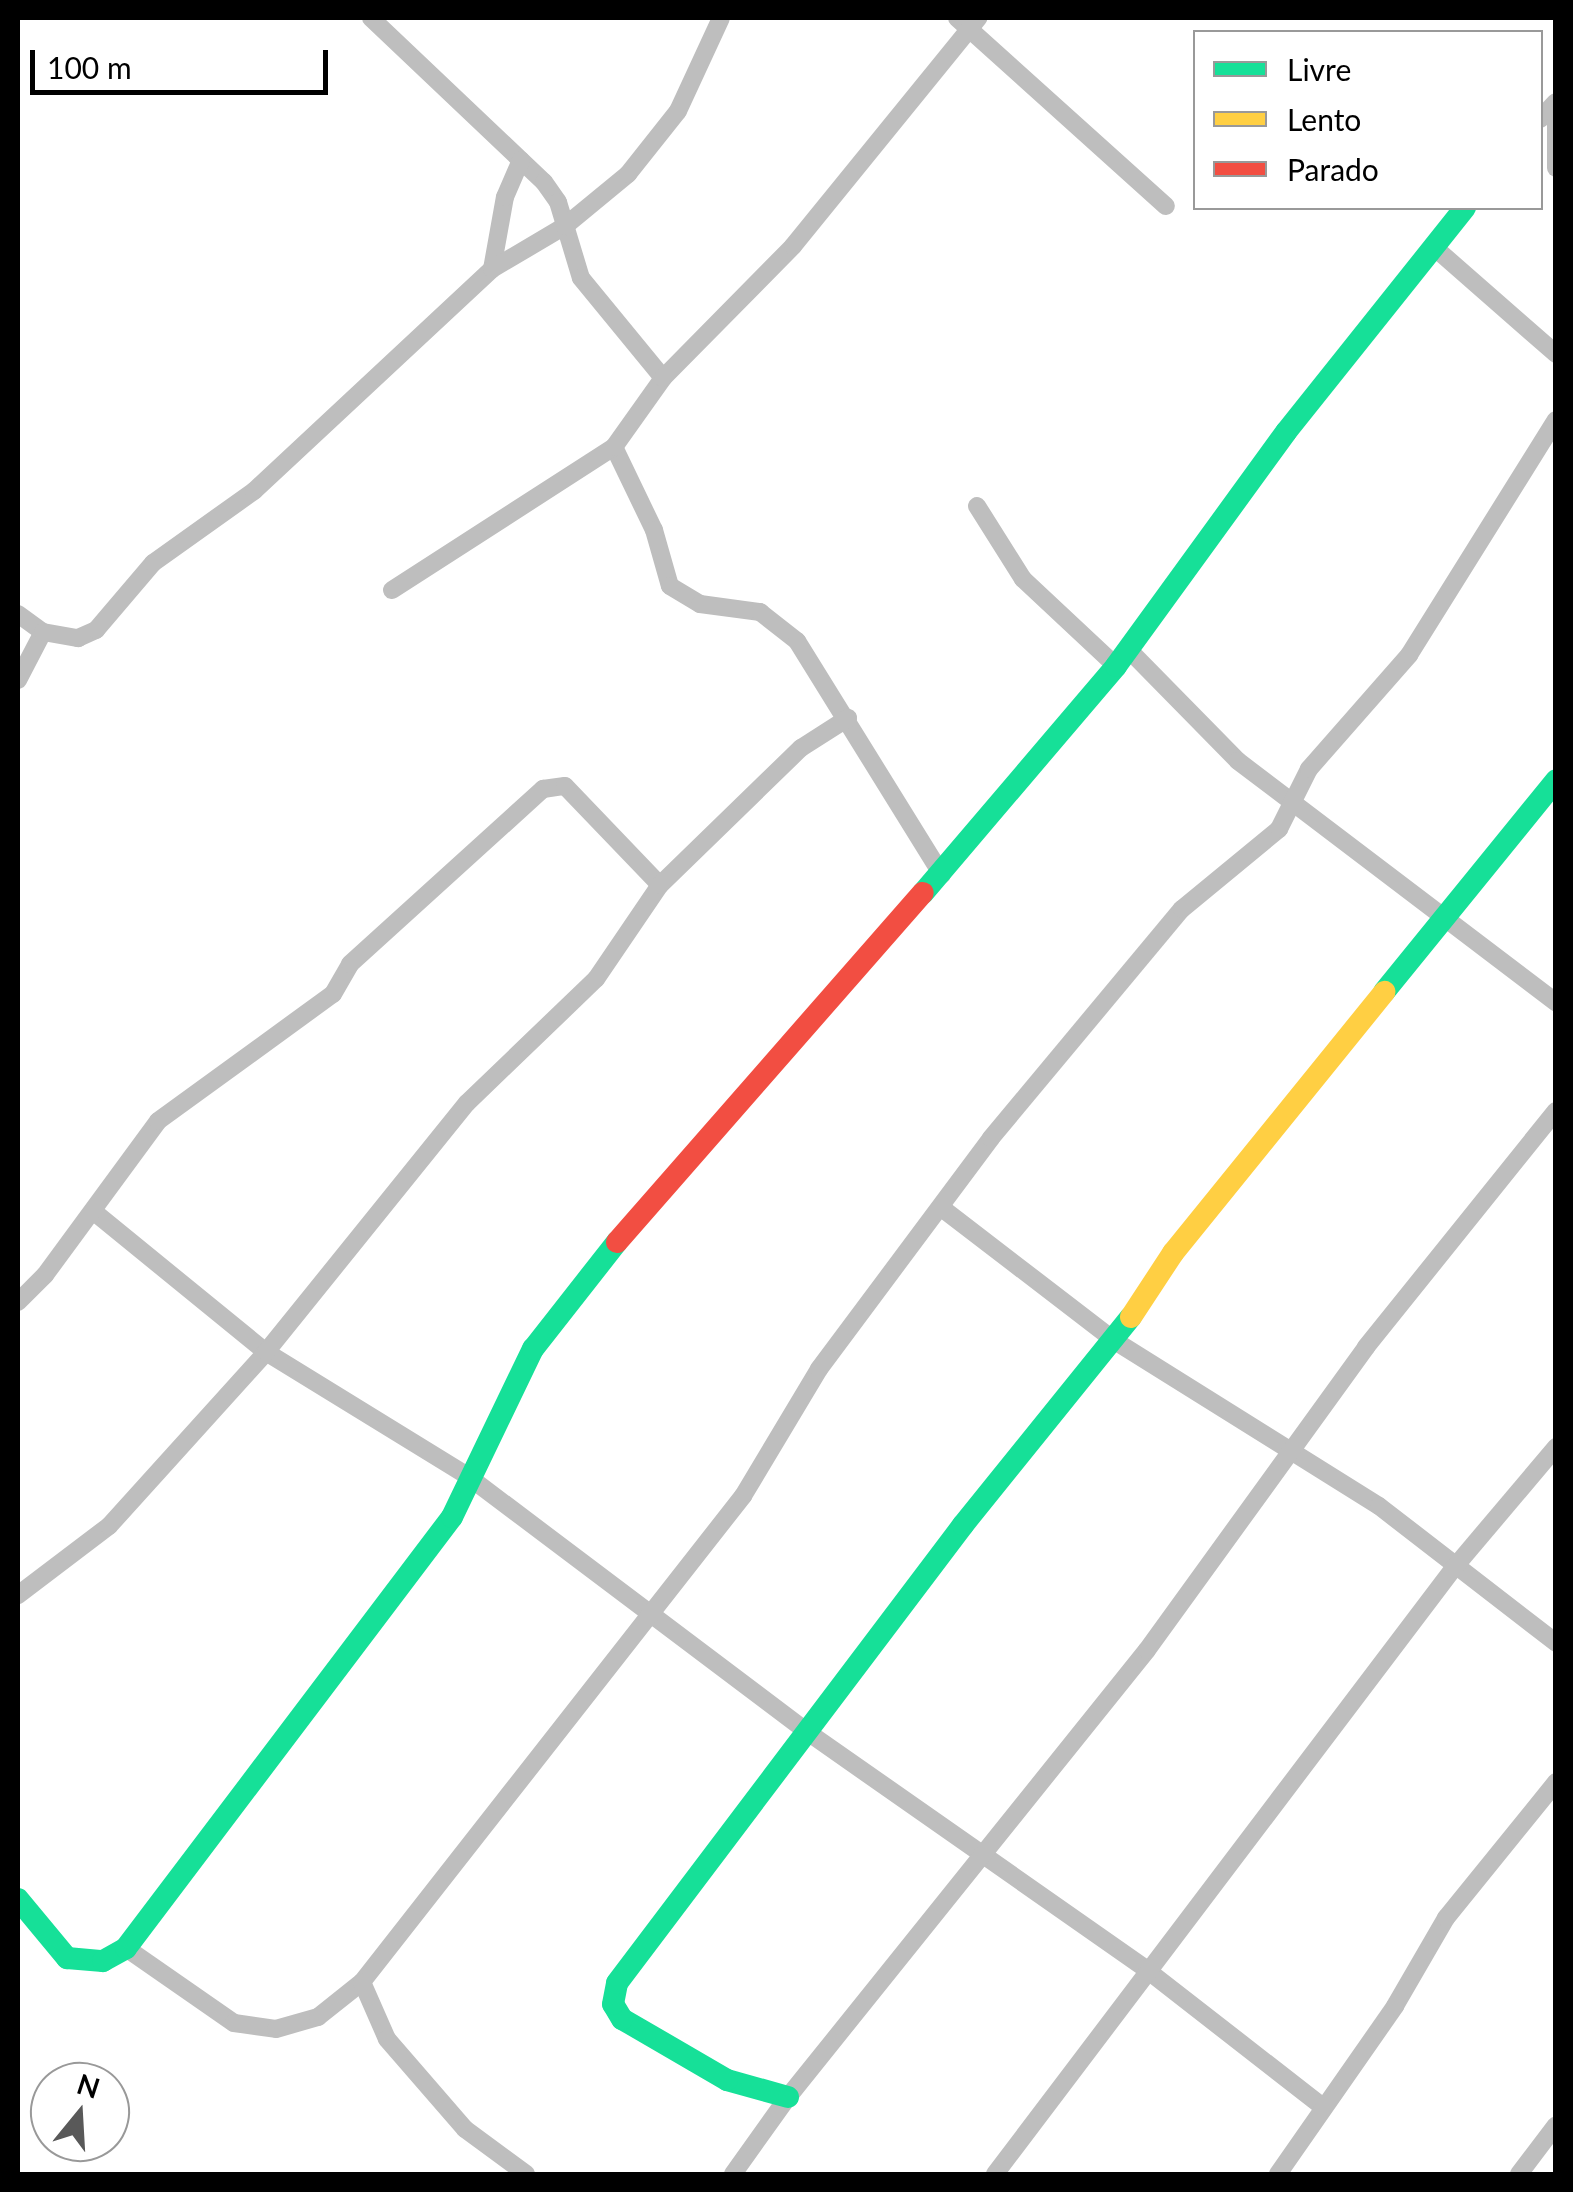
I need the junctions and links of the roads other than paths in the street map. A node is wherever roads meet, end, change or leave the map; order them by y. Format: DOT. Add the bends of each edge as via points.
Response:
graph roads {
  1 [pos="371,18"];
  2 [pos="403,18"];
  3 [pos="721,18"];
  4 [pos="968,20"];
  5 [pos="388,32"];
  6 [pos="1556,120"];
  7 [pos="521,160"];
  8 [pos="1556,168"];
  9 [pos="1166,206"];
  10 [pos="1463,210"];
  11 [pos="565,226"];
  12 [pos="1434,248"];
  13 [pos="492,270"];
  14 [pos="1556,354"];
  15 [pos="663,378"];
  16 [pos="1556,420"];
  17 [pos="614,447"];
  18 [pos="977,506"];
  19 [pos="392,590"];
  20 [pos="18,614"];
  21 [pos="44,632"];
  22 [pos="1122,658"];
  23 [pos="18,680"];
  24 [pos="848,718"];
  25 [pos="1556,780"];
  26 [pos="1289,803"];
  27 [pos="942,874"];
  28 [pos="660,885"];
  29 [pos="1446,920"];
  30 [pos="1556,1002"];
  31 [pos="1556,1110"];
  32 [pos="943,1209"];
  33 [pos="93,1211"];
  34 [pos="18,1302"];
  35 [pos="1115,1342"];
  36 [pos="266,1352"];
  37 [pos="1293,1447"];
  38 [pos="1556,1447"];
  39 [pos="469,1477"];
  40 [pos="1453,1568"];
  41 [pos="18,1596"];
  42 [pos="646,1613"];
  43 [pos="1556,1643"];
  44 [pos="809,1733"];
  45 [pos="1556,1782"];
  46 [pos="982,1852"];
  47 [pos="18,1900"];
  48 [pos="126,1948"];
  49 [pos="1147,1970"];
  50 [pos="362,1982"];
  51 [pos="788,2096"];
  52 [pos="1322,2106"];
  53 [pos="1556,2125"];
  54 [pos="526,2174"];
  55 [pos="733,2174"];
  56 [pos="995,2174"];
  57 [pos="1278,2174"];
  58 [pos="1519,2174"];
  1 -- 5 [label="street"];
  2 -- 5 [label="street"];
  3 -- 11 [label="street" via="658,140"];
  4 -- 9 [label="street"];
  4 -- 15 [label="street" via="793,246"];
  5 -- 7 [label="street"];
  6 -- 8 [label="street"];
  7 -- 11 [label="street" via="558,202"];
  7 -- 13 [label="street" via="505,197"];
  10 -- 12 [label="street"];
  11 -- 13 [label="street"];
  11 -- 15 [label="street" via="580,278"];
  12 -- 14 [label="street"];
  12 -- 22 [label="street" via="1286,432"];
  13 -- 21 [label="street" via="254,492 153,563 96,630 78,638"];
  15 -- 17 [label="street"];
  16 -- 26 [label="street" via="1409,655 1309,769"];
  17 -- 19 [label="street"];
  17 -- 24 [label="street" via="680,597 778,622"];
  18 -- 22 [label="street" via="1024,579"];
  20 -- 21 [label="street"];
  21 -- 23 [label="street"];
  22 -- 26 [label="street"];
  22 -- 27 [label="street"];
  24 -- 27 [label="street"];
  24 -- 28 [label="street" via="800,748"];
  25 -- 29 [label="street"];
  26 -- 29 [label="street"];
  26 -- 32 [label="street" via="1278,829 1182,908 991,1138"];
  27 -- 39 [label="street" via="578,1285 533,1349"];
  28 -- 33 [label="street" via="565,786 544,789 350,964 333,994 158,1121"];
  28 -- 36 [label="street" via="596,979 467,1102"];
  29 -- 30 [label="street"];
  29 -- 35 [label="street" via="1172,1253"];
  31 -- 37 [label="street"];
  32 -- 35 [label="street"];
  32 -- 42 [label="street" via="820,1369 743,1496"];
  33 -- 34 [label="street"];
  33 -- 36 [label="street"];
  35 -- 37 [label="street"];
  35 -- 44 [label="street" via="962,1525"];
  36 -- 39 [label="street"];
  36 -- 41 [label="street" via="108,1526"];
  37 -- 40 [label="street" via="1380,1506"];
  37 -- 46 [label="street" via="1147,1650"];
  38 -- 40 [label="street"];
  39 -- 42 [label="street"];
  39 -- 48 [label="street" via="452,1517 373,1629"];
  40 -- 43 [label="street"];
  40 -- 49 [label="street"];
  42 -- 44 [label="street"];
  42 -- 50 [label="street"];
  44 -- 46 [label="street"];
  44 -- 51 [label="street" via="617,1983 613,2004 622,2019 696,2064"];
  45 -- 52 [label="street" via="1446,1918 1395,2006"];
  46 -- 49 [label="street"];
  46 -- 51 [label="street"];
  47 -- 48 [label="street" via="67,1958 103,1961"];
  48 -- 50 [label="street" via="234,2023 276,2028 318,2017"];
  49 -- 52 [label="street"];
  49 -- 56 [label="street"];
  50 -- 54 [label="street" via="387,2039 465,2129"];
  51 -- 55 [label="street"];
  52 -- 57 [label="street"];
  53 -- 58 [label="street"];
}
